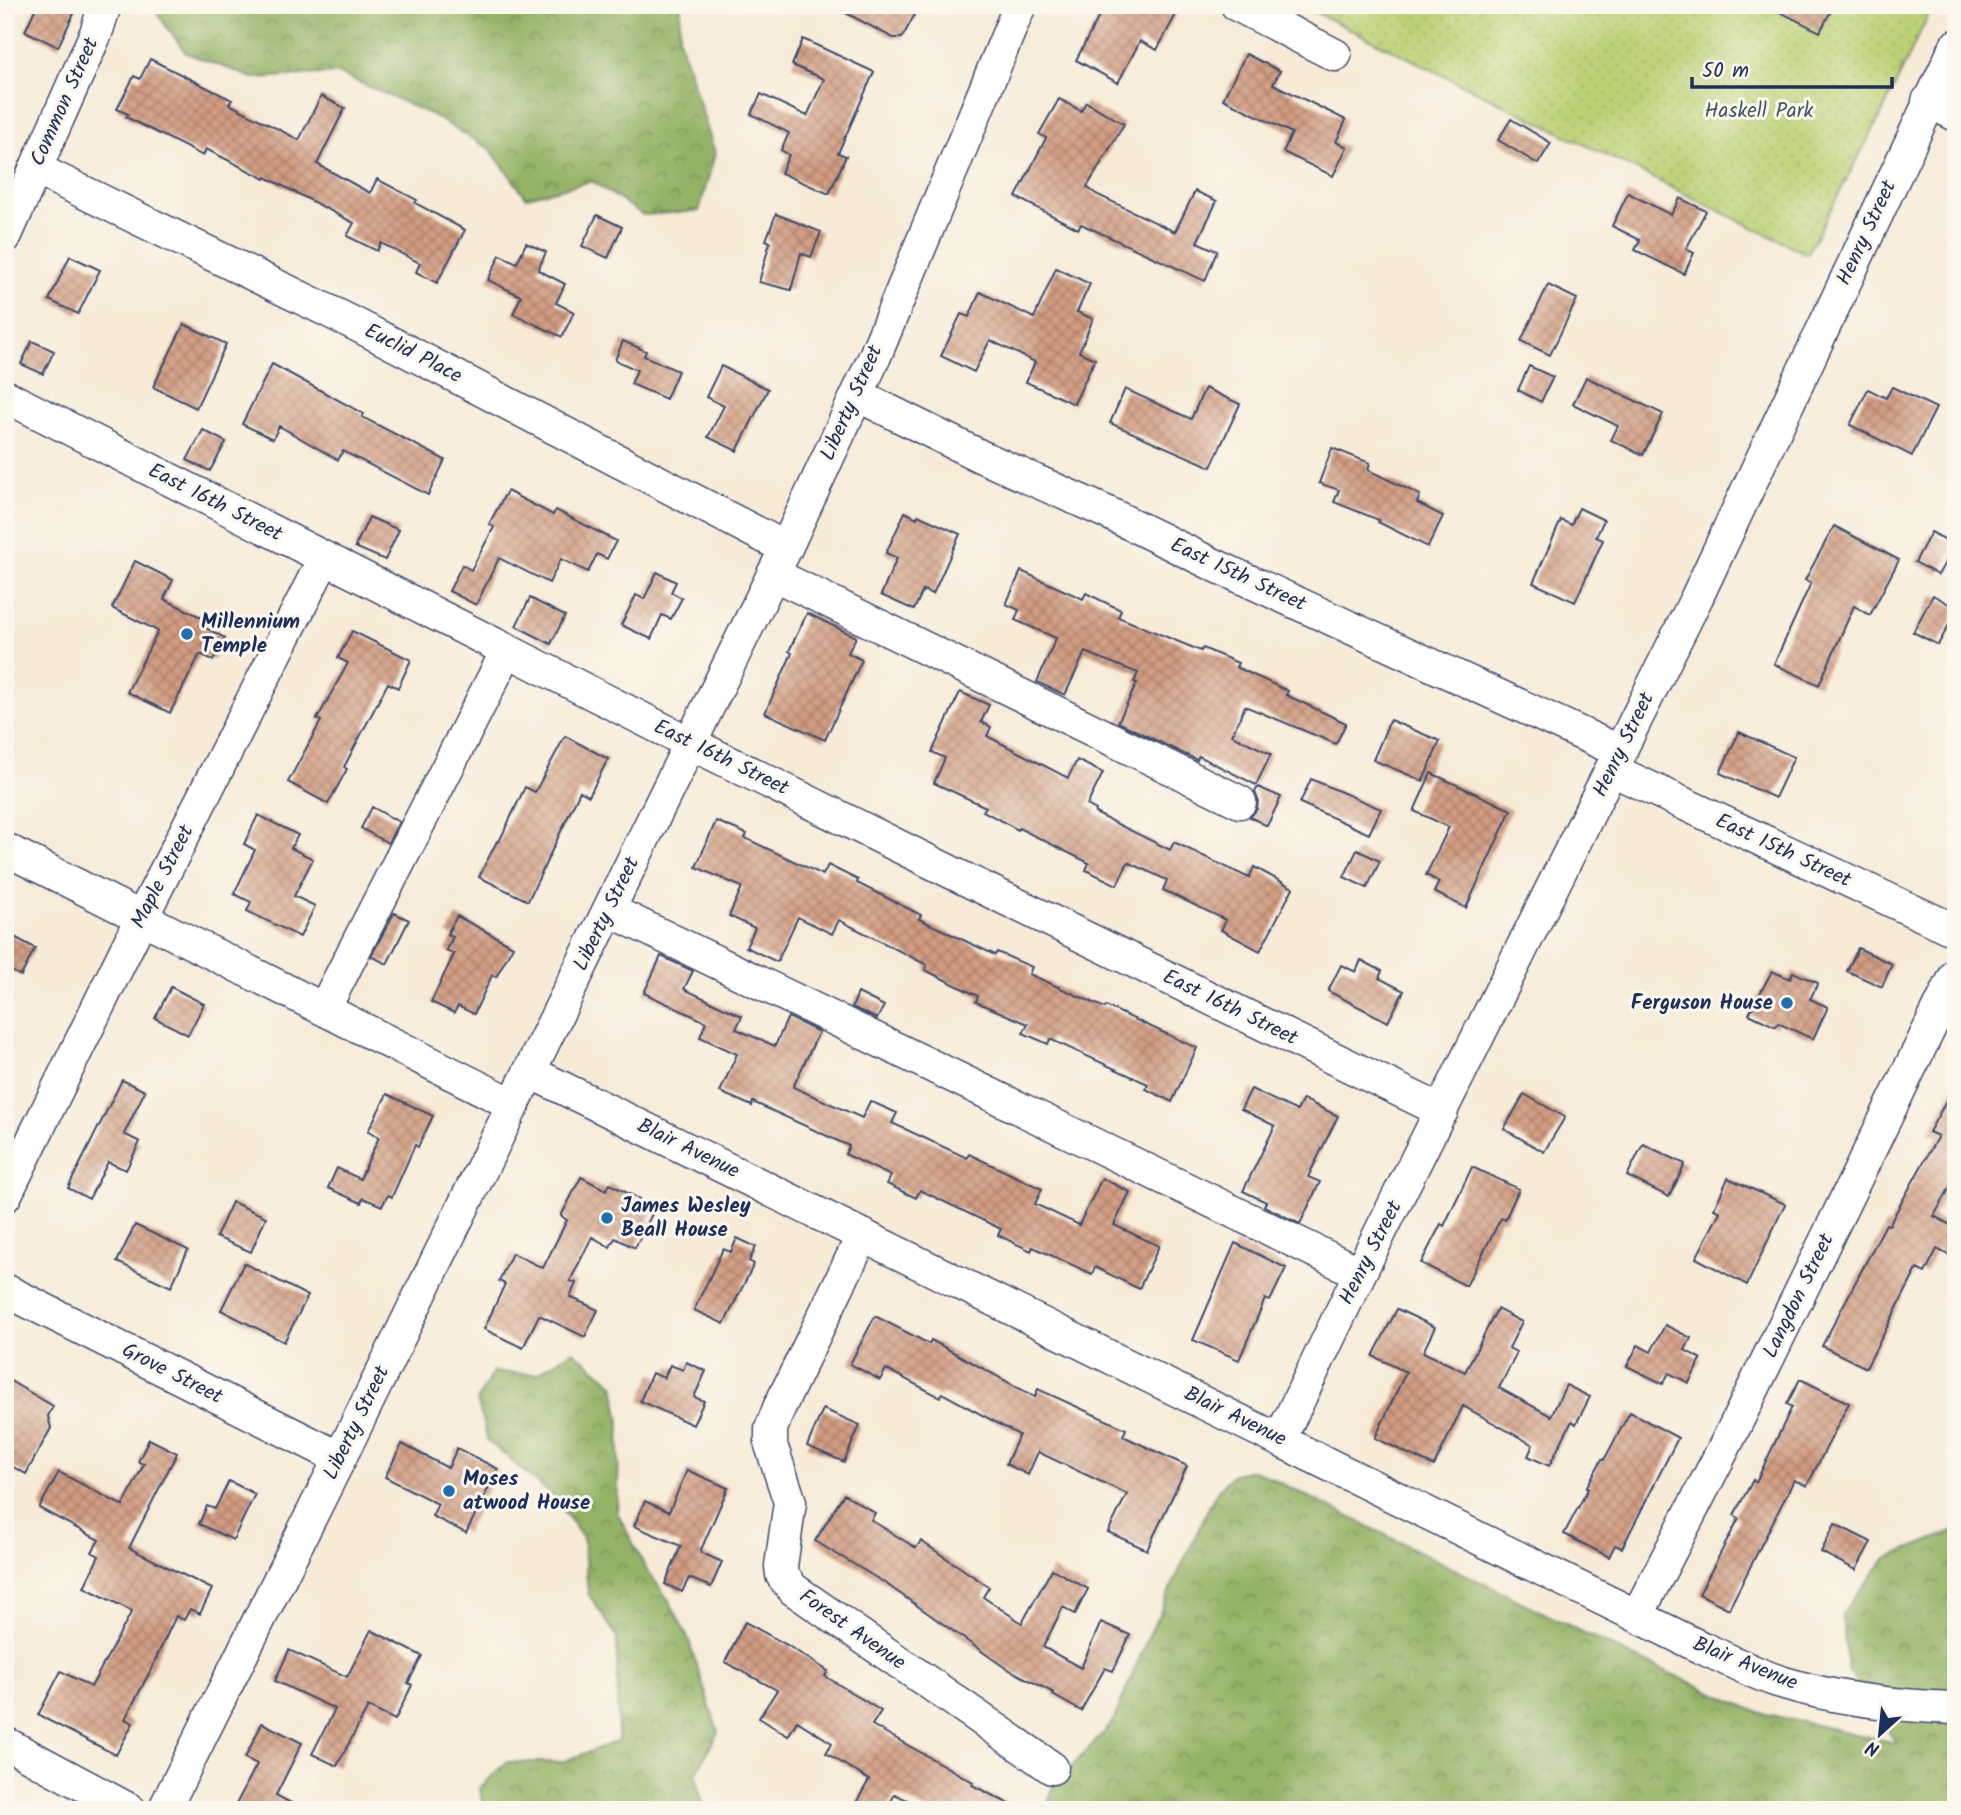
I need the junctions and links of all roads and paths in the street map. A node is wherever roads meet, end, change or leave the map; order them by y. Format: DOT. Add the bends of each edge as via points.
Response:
graph roads {
  1 [pos="105,5"];
  2 [pos="1020,5"];
  3 [pos="1237,5"];
  4 [pos="1956,46"];
  5 [pos="1335,55"];
  6 [pos="1942,108"];
  7 [pos="36,169"];
  8 [pos="5,237"];
  9 [pos="857,395"];
  10 [pos="5,396"];
  11 [pos="324,559"];
  12 [pos="779,561"];
  13 [pos="508,651"];
  14 [pos="690,743"];
  15 [pos="1616,761"];
  16 [pos="1240,802"];
  17 [pos="5,849"];
  18 [pos="609,910"];
  19 [pos="142,917"];
  20 [pos="1956,931"];
  21 [pos="1956,974"];
  22 [pos="324,1009"];
  23 [pos="530,1072"];
  24 [pos="514,1105"];
  25 [pos="1442,1111"];
  26 [pos="5,1196"];
  27 [pos="863,1235"];
  28 [pos="1360,1273"];
  29 [pos="5,1290"];
  30 [pos="1280,1439"];
  31 [pos="340,1458"];
  32 [pos="1637,1616"];
  33 [pos="1956,1708"];
  34 [pos="5,1743"];
  35 [pos="1052,1768"];
  36 [pos="130,1810"];
  37 [pos="164,1810"];
  1 -- 7 [label="street, Common Street"];
  2 -- 9 [label="street, Liberty Street"];
  3 -- 5 [label="street"];
  4 -- 6 [label="street, Henry Street"];
  6 -- 15 [label="street, Henry Street"];
  7 -- 8 [label="street, Common Street"];
  7 -- 12 [label="street, Euclid Place" via="351,322"];
  9 -- 12 [label="street, Liberty Street"];
  9 -- 15 [label="street, East 15th Street"];
  10 -- 11 [label="street, East 16th Street"];
  11 -- 13 [label="street, East 16th Street"];
  11 -- 19 [label="street, Maple Street"];
  12 -- 14 [label="street, Liberty Street"];
  12 -- 16 [label="street, Euclid Place"];
  13 -- 14 [label="street, East 16th Street"];
  13 -- 22 [label="street"];
  14 -- 18 [label="street, Liberty Street"];
  14 -- 25 [label="street, East 16th Street"];
  15 -- 20 [label="street, East 15th Street"];
  15 -- 25 [label="street, Henry Street"];
  17 -- 19 [label="street"];
  18 -- 23 [label="street, Liberty Street"];
  18 -- 28 [label="street"];
  19 -- 22 [label="street"];
  19 -- 26 [label="street, Maple Street"];
  21 -- 32 [label="street, Langdon Street"];
  22 -- 24 [label="street"];
  23 -- 24 [label="street, Liberty Street"];
  23 -- 27 [label="street, Blair Avenue"];
  24 -- 31 [label="street, Liberty Street"];
  25 -- 28 [label="street, Henry Street"];
  27 -- 30 [label="street, Blair Avenue"];
  27 -- 35 [label="street, Forest Avenue" via="771,1429 771,1445 790,1502 782,1575 793,1590"];
  28 -- 30 [label="street, Henry Street"];
  29 -- 31 [label="street, Grove Street"];
  30 -- 32 [label="street, Blair Avenue"];
  31 -- 37 [label="street, Liberty Street"];
  32 -- 33 [label="street, Blair Avenue" via="1780,1682 1899,1706"];
  34 -- 36 [label="street"];
}
